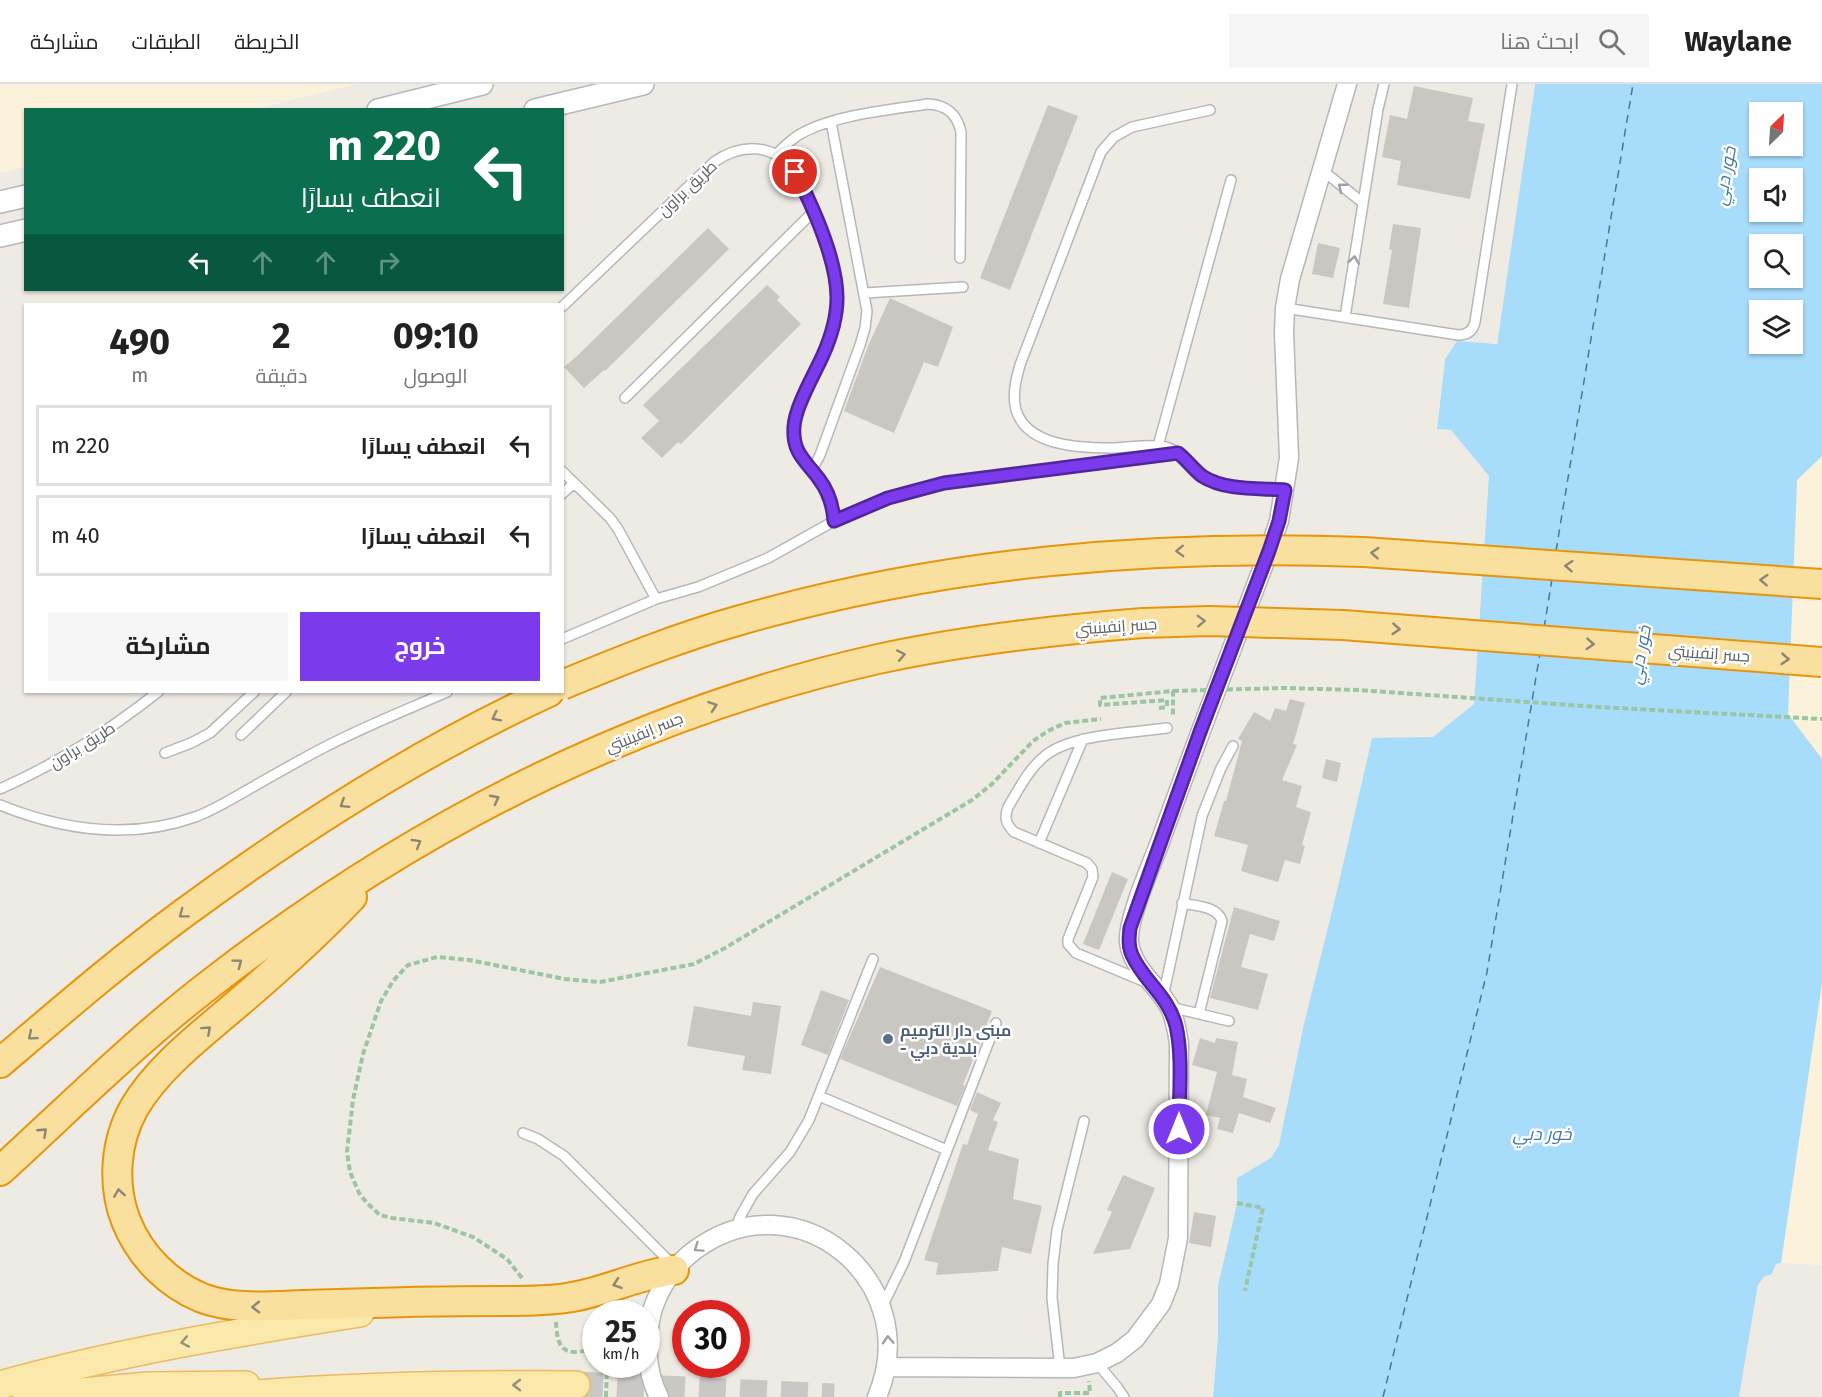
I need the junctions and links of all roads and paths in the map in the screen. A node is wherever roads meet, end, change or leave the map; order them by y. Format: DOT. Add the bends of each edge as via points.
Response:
graph roads {
  1 [pos="482,84"];
  2 [pos="643,84"];
  3 [pos="1347,84"];
  4 [pos="1384,84"];
  5 [pos="1512,84"];
  6 [pos="386,108"];
  7 [pos="543,108"];
  8 [pos="1210,110"];
  9 [pos="831,122"];
  10 [pos="776,155"];
  11 [pos="1322,170"];
  12 [pos="1231,180"];
  13 [pos="24,196"];
  14 [pos="0,202"];
  15 [pos="1363,203"];
  16 [pos="814,211"];
  17 [pos="24,230"];
  18 [pos="0,236"];
  19 [pos="960,258"];
  20 [pos="963,287"];
  21 [pos="865,293"];
  22 [pos="564,305"];
  23 [pos="1285,308"];
  24 [pos="1345,317"];
  25 [pos="625,398"];
  26 [pos="1158,446"];
  27 [pos="1178,453"];
  28 [pos="812,470"];
  29 [pos="564,473"];
  30 [pos="574,483"];
  31 [pos="1285,490"];
  32 [pos="564,492"];
  33 [pos="834,521"];
  34 [pos="1822,584"];
  35 [pos="656,599"];
  36 [pos="564,638"];
  37 [pos="1822,662"];
  38 [pos="564,684"];
  39 [pos="1173,691"];
  40 [pos="157,693"];
  41 [pos="253,693"];
  42 [pos="445,693"];
  43 [pos="547,693"];
  44 [pos="274,695"];
  45 [pos="1159,708"];
  46 [pos="1162,716"];
  47 [pos="1106,719"];
  48 [pos="1822,719"];
  49 [pos="1167,728"];
  50 [pos="241,735"];
  51 [pos="1083,739"];
  52 [pos="1233,746"];
  53 [pos="165,753"];
  54 [pos="0,789"];
  55 [pos="0,805"];
  56 [pos="1039,843"];
  57 [pos="387,861"];
  58 [pos="1182,903"];
  59 [pos="873,958"];
  60 [pos="1162,997"];
  61 [pos="1199,1014"];
  62 [pos="1229,1021"];
  63 [pos="996,1023"];
  64 [pos="0,1063"];
  65 [pos="819,1096"];
  66 [pos="1084,1121"];
  67 [pos="523,1133"];
  68 [pos="947,1150"];
  69 [pos="0,1171"];
  70 [pos="1238,1203"];
  71 [pos="736,1229"];
  72 [pos="675,1269"];
  73 [pos="1245,1291"];
  74 [pos="530,1301"];
  75 [pos="408,1302"];
  76 [pos="882,1307"];
  77 [pos="554,1318"];
  78 [pos="582,1350"];
  79 [pos="1097,1363"];
  80 [pos="887,1367"];
  81 [pos="1060,1368"];
  82 [pos="607,1378"];
  83 [pos="0,1385"];
  84 [pos="576,1385"];
  85 [pos="346,1388"];
  86 [pos="27,1397"];
  87 [pos="223,1397"];
  88 [pos="606,1397"];
  89 [pos="659,1397"];
  90 [pos="877,1397"];
  91 [pos="1124,1397"];
  1 -- 6 [label="street"];
  2 -- 7 [label="street"];
  3 -- 11 [label="street"];
  4 -- 15 [label="lane"];
  5 -- 24 [label="lane" via="1474,327 1467,334 1458,334"];
  8 -- 26 [label="lane" via="1132,127 1107,144 1097,160 1014,388 1016,409 1025,427 1045,439 1088,447"];
  9 -- 10 [label="lane" via="797,136"];
  9 -- 19 [label="lane" via="928,104 951,111 961,132"];
  9 -- 21 [label="lane"];
  10 -- 16 [label="lane" via="795,172"];
  10 -- 22 [label="lane, طريق براون" via="751,148 731,152 714,162"];
  15 -- 11 [label="lane, one-way"];
  11 -- 23 [label="street" via="1296,252"];
  12 -- 26 [label="lane"];
  13 -- 14 [label="street"];
  24 -- 15 [label="lane, one-way"];
  16 -- 25 [label="lane"];
  16 -- 28 [label="lane" via="836,281 837,300 830,338 794,426 797,450"];
  17 -- 18 [label="street"];
  20 -- 21 [label="lane"];
  21 -- 28 [label="lane" via="863,337"];
  23 -- 24 [label="lane"];
  23 -- 31 [label="street" via="1289,430"];
  26 -- 27 [label="lane"];
  27 -- 31 [label="lane" via="1216,483"];
  27 -- 33 [label="lane" via="944,483 888,498"];
  28 -- 33 [label="lane" via="827,492"];
  29 -- 30 [label="lane"];
  30 -- 32 [label="lane"];
  30 -- 35 [label="lane" via="618,529"];
  31 -- 60 [label="street" via="1269,551 1130,928 1131,954"];
  33 -- 35 [label="lane" via="751,566"];
  34 -- 38 [label="highway, one-way, bridge" via="1294,549 1082,557 942,575 804,603 677,640"];
  35 -- 36 [label="lane"];
  57 -- 37 [label="highway, جسر إنفينيتي, one-way, bridge" via="503,795 686,715 878,659 1009,636 1143,623 1276,622"];
  39 -- 45 [label="path" via="1100,698 1100,705 1167,700 1167,707"];
  39 -- 46 [label="path" via="1173,715"];
  39 -- 48 [label="path, bridge" via="1348,690"];
  40 -- 54 [label="lane, طريق براون" via="86,744"];
  41 -- 53 [label="lane" via="210,733"];
  42 -- 55 [label="lane" via="334,742 213,808 168,825 109,831 80,828 50,823"];
  43 -- 64 [label="highway, one-way" via="448,742 304,829 182,914"];
  44 -- 50 [label="lane"];
  47 -- 74 [label="path" via="1065,723 1048,731 1033,741 992,784 951,814 694,964 600,982 437,957 408,965 381,1002 363,1054 352,1100 347,1152 350,1172 359,1193 380,1215 444,1226 473,1237 507,1259 521,1275"];
  49 -- 51 [label="lane"];
  51 -- 56 [label="lane"];
  51 -- 56 [label="lane" via="1047,754 1008,807 1006,820 1014,832"];
  52 -- 58 [label="lane" via="1202,816"];
  56 -- 60 [label="lane" via="1087,863 1092,869 1093,877 1068,939 1071,949"];
  69 -- 57 [label="highway, one-way" via="105,1073 211,983 316,906"];
  75 -- 57 [label="highway, one-way" via="240,1307 186,1290 170,1280 133,1237 120,1201 117,1163 123,1136 144,1094 186,1049 304,945"];
  58 -- 60 [label="lane"];
  58 -- 61 [label="lane" via="1217,912 1222,921"];
  59 -- 65 [label="lane"];
  60 -- 61 [label="lane"];
  60 -- 79 [label="street" via="1176,1025 1179,1043 1178,1238 1174,1262 1161,1304 1135,1338"];
  61 -- 62 [label="lane"];
  63 -- 68 [label="lane"];
  65 -- 68 [label="lane"];
  65 -- 71 [label="lane" via="801,1135 753,1194"];
  66 -- 81 [label="lane" via="1055,1247 1052,1298"];
  67 -- 72 [label="lane" via="564,1156"];
  68 -- 76 [label="lane" via="904,1262"];
  70 -- 73 [label="path" via="1263,1208"];
  71 -- 72 [label="street, one-way" via="703,1244"];
  71 -- 76 [label="street" via="772,1225 825,1239 859,1268"];
  72 -- 74 [label="highway, one-way" via="581,1296"];
  72 -- 89 [label="street" via="655,1302 647,1338 651,1374"];
  74 -- 75 [label="highway"];
  75 -- 83 [label="main road, one-way" via="182,1342"];
  80 -- 76 [label="street, one-way" via="889,1343"];
  77 -- 78 [label="path" via="557,1339 564,1348"];
  79 -- 81 [label="street"];
  79 -- 91 [label="lane"];
  80 -- 81 [label="street"];
  80 -- 90 [label="street"];
  82 -- 88 [label="path"];
  84 -- 85 [label="main road, one-way"];
  85 -- 86 [label="main road" via="188,1385"];
  85 -- 87 [label="main road"];
}
